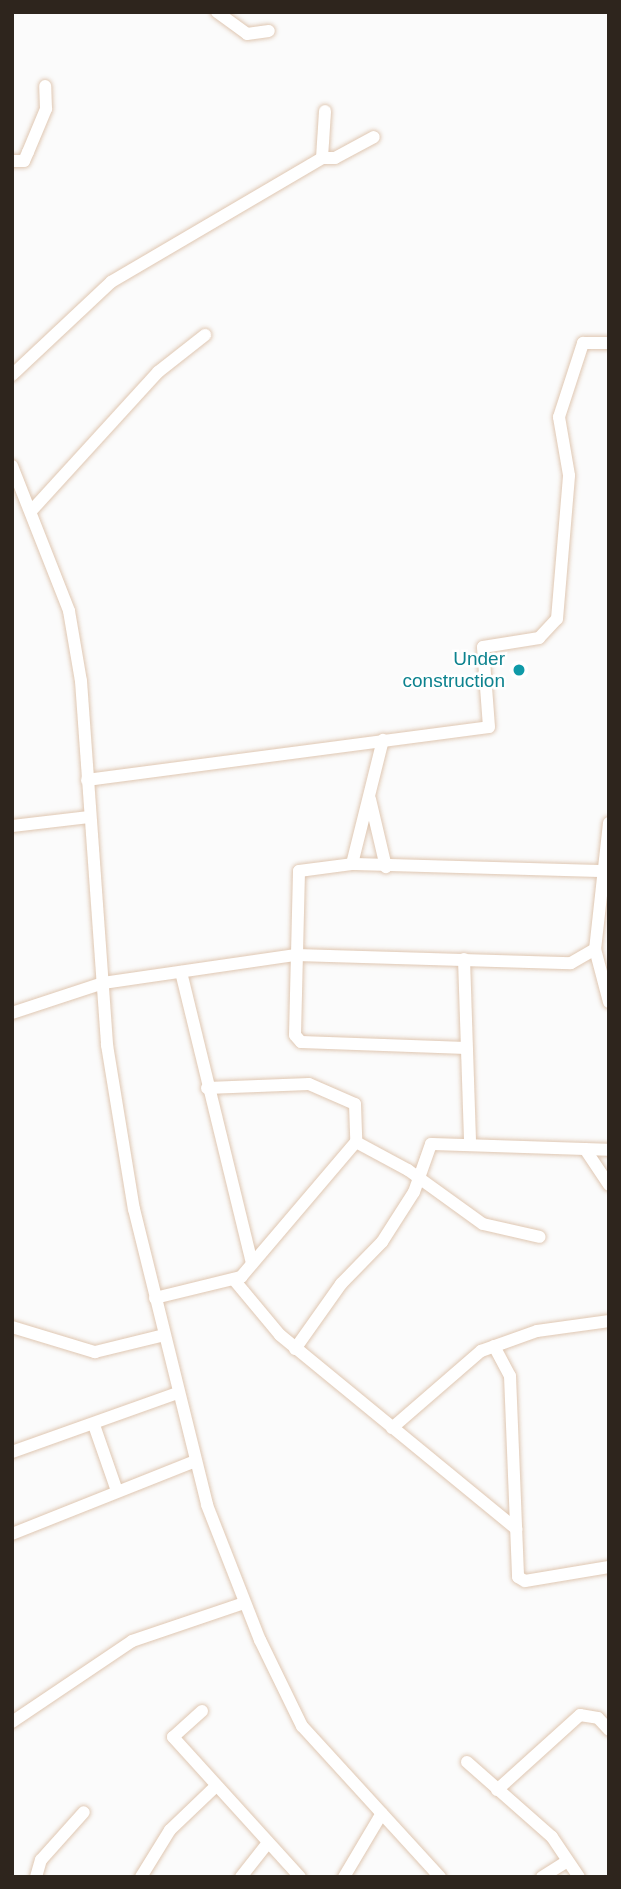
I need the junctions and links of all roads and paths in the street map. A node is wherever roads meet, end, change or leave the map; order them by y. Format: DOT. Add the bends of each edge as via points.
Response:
graph roads {
  1 [pos="217,12"];
  2 [pos="269,31"];
  3 [pos="45,86"];
  4 [pos="325,111"];
  5 [pos="374,136"];
  6 [pos="323,158"];
  7 [pos="12,161"];
  8 [pos="205,335"];
  9 [pos="609,343"];
  10 [pos="12,375"];
  11 [pos="12,466"];
  12 [pos="32,510"];
  13 [pos="383,740"];
  14 [pos="87,780"];
  15 [pos="370,799"];
  16 [pos="89,817"];
  17 [pos="609,823"];
  18 [pos="12,826"];
  19 [pos="352,864"];
  20 [pos="386,867"];
  21 [pos="602,871"];
  22 [pos="595,949"];
  23 [pos="296,955"];
  24 [pos="464,960"];
  25 [pos="571,963"];
  26 [pos="597,968"];
  27 [pos="181,972"];
  28 [pos="103,983"];
  29 [pos="18,1002"];
  30 [pos="609,1002"];
  31 [pos="12,1013"];
  32 [pos="466,1048"];
  33 [pos="207,1088"];
  34 [pos="356,1142"];
  35 [pos="470,1142"];
  36 [pos="585,1149"];
  37 [pos="609,1150"];
  38 [pos="420,1178"];
  39 [pos="609,1185"];
  40 [pos="540,1237"];
  41 [pos="252,1262"];
  42 [pos="235,1281"];
  43 [pos="155,1298"];
  44 [pos="609,1321"];
  45 [pos="12,1327"];
  46 [pos="164,1335"];
  47 [pos="494,1346"];
  48 [pos="295,1349"];
  49 [pos="178,1393"];
  50 [pos="94,1425"];
  51 [pos="392,1429"];
  52 [pos="12,1452"];
  53 [pos="195,1461"];
  54 [pos="117,1491"];
  55 [pos="516,1529"];
  56 [pos="12,1534"];
  57 [pos="609,1567"];
  58 [pos="244,1602"];
  59 [pos="202,1711"];
  60 [pos="12,1722"];
  61 [pos="609,1730"];
  62 [pos="467,1762"];
  63 [pos="215,1787"];
  64 [pos="497,1790"];
  65 [pos="84,1812"];
  66 [pos="382,1813"];
  67 [pos="267,1844"];
  68 [pos="566,1862"];
  69 [pos="36,1877"];
  70 [pos="141,1877"];
  71 [pos="241,1877"];
  72 [pos="300,1877"];
  73 [pos="344,1877"];
  74 [pos="440,1877"];
  75 [pos="542,1877"];
  76 [pos="579,1877"];
  1 -- 2 [label="street" via="247,34"];
  3 -- 7 [label="street" via="46,109 28,152 24,161"];
  4 -- 6 [label="street"];
  5 -- 6 [label="street" via="335,158"];
  6 -- 10 [label="street" via="111,282"];
  8 -- 12 [label="street" via="158,372"];
  9 -- 13 [label="street" via="583,343 559,417 569,475 553,628 539,638 483,647 489,727"];
  11 -- 12 [label="street"];
  12 -- 14 [label="street" via="69,611"];
  13 -- 14 [label="street"];
  13 -- 15 [label="street"];
  14 -- 16 [label="street"];
  15 -- 19 [label="street"];
  15 -- 20 [label="street"];
  16 -- 18 [label="street"];
  16 -- 28 [label="street"];
  17 -- 21 [label="street"];
  19 -- 20 [label="street"];
  19 -- 23 [label="street" via="311,867 296,876"];
  20 -- 21 [label="street"];
  21 -- 22 [label="street"];
  22 -- 25 [label="street"];
  22 -- 26 [label="street"];
  23 -- 24 [label="street"];
  23 -- 27 [label="street"];
  23 -- 32 [label="street" via="295,1035 301,1042"];
  24 -- 25 [label="street"];
  24 -- 32 [label="street"];
  25 -- 26 [label="street"];
  26 -- 30 [label="street"];
  27 -- 28 [label="street"];
  27 -- 33 [label="street"];
  28 -- 29 [label="street"];
  28 -- 43 [label="street" via="124,1147"];
  29 -- 31 [label="street"];
  32 -- 35 [label="street"];
  33 -- 34 [label="street" via="309,1084 355,1104"];
  33 -- 41 [label="street"];
  34 -- 38 [label="street"];
  34 -- 41 [label="street"];
  35 -- 36 [label="street"];
  35 -- 38 [label="street" via="431,1144"];
  36 -- 37 [label="street"];
  36 -- 39 [label="street"];
  38 -- 40 [label="street" via="483,1224"];
  38 -- 48 [label="street" via="379,1247 341,1284"];
  41 -- 42 [label="street"];
  42 -- 43 [label="street"];
  42 -- 48 [label="street"];
  43 -- 46 [label="street"];
  44 -- 47 [label="street" via="548,1329"];
  45 -- 46 [label="street" via="95,1352"];
  46 -- 49 [label="street"];
  47 -- 51 [label="street"];
  47 -- 55 [label="street" via="510,1376"];
  48 -- 51 [label="street"];
  49 -- 50 [label="street" via="122,1408"];
  49 -- 53 [label="street"];
  50 -- 52 [label="street"];
  50 -- 54 [label="street"];
  51 -- 55 [label="street"];
  53 -- 54 [label="street"];
  53 -- 58 [label="street"];
  54 -- 56 [label="street"];
  55 -- 57 [label="street" via="521,1580"];
  58 -- 60 [label="street" via="132,1641"];
  58 -- 66 [label="street" via="302,1726"];
  59 -- 63 [label="street" via="173,1737"];
  61 -- 64 [label="street" via="598,1718 580,1714"];
  62 -- 64 [label="street"];
  63 -- 67 [label="street"];
  63 -- 70 [label="street" via="170,1830"];
  64 -- 68 [label="street" via="552,1838"];
  65 -- 69 [label="street" via="41,1860"];
  66 -- 73 [label="street"];
  66 -- 74 [label="street"];
  67 -- 71 [label="street"];
  67 -- 72 [label="street"];
  68 -- 75 [label="street"];
  68 -- 76 [label="street"];
}
